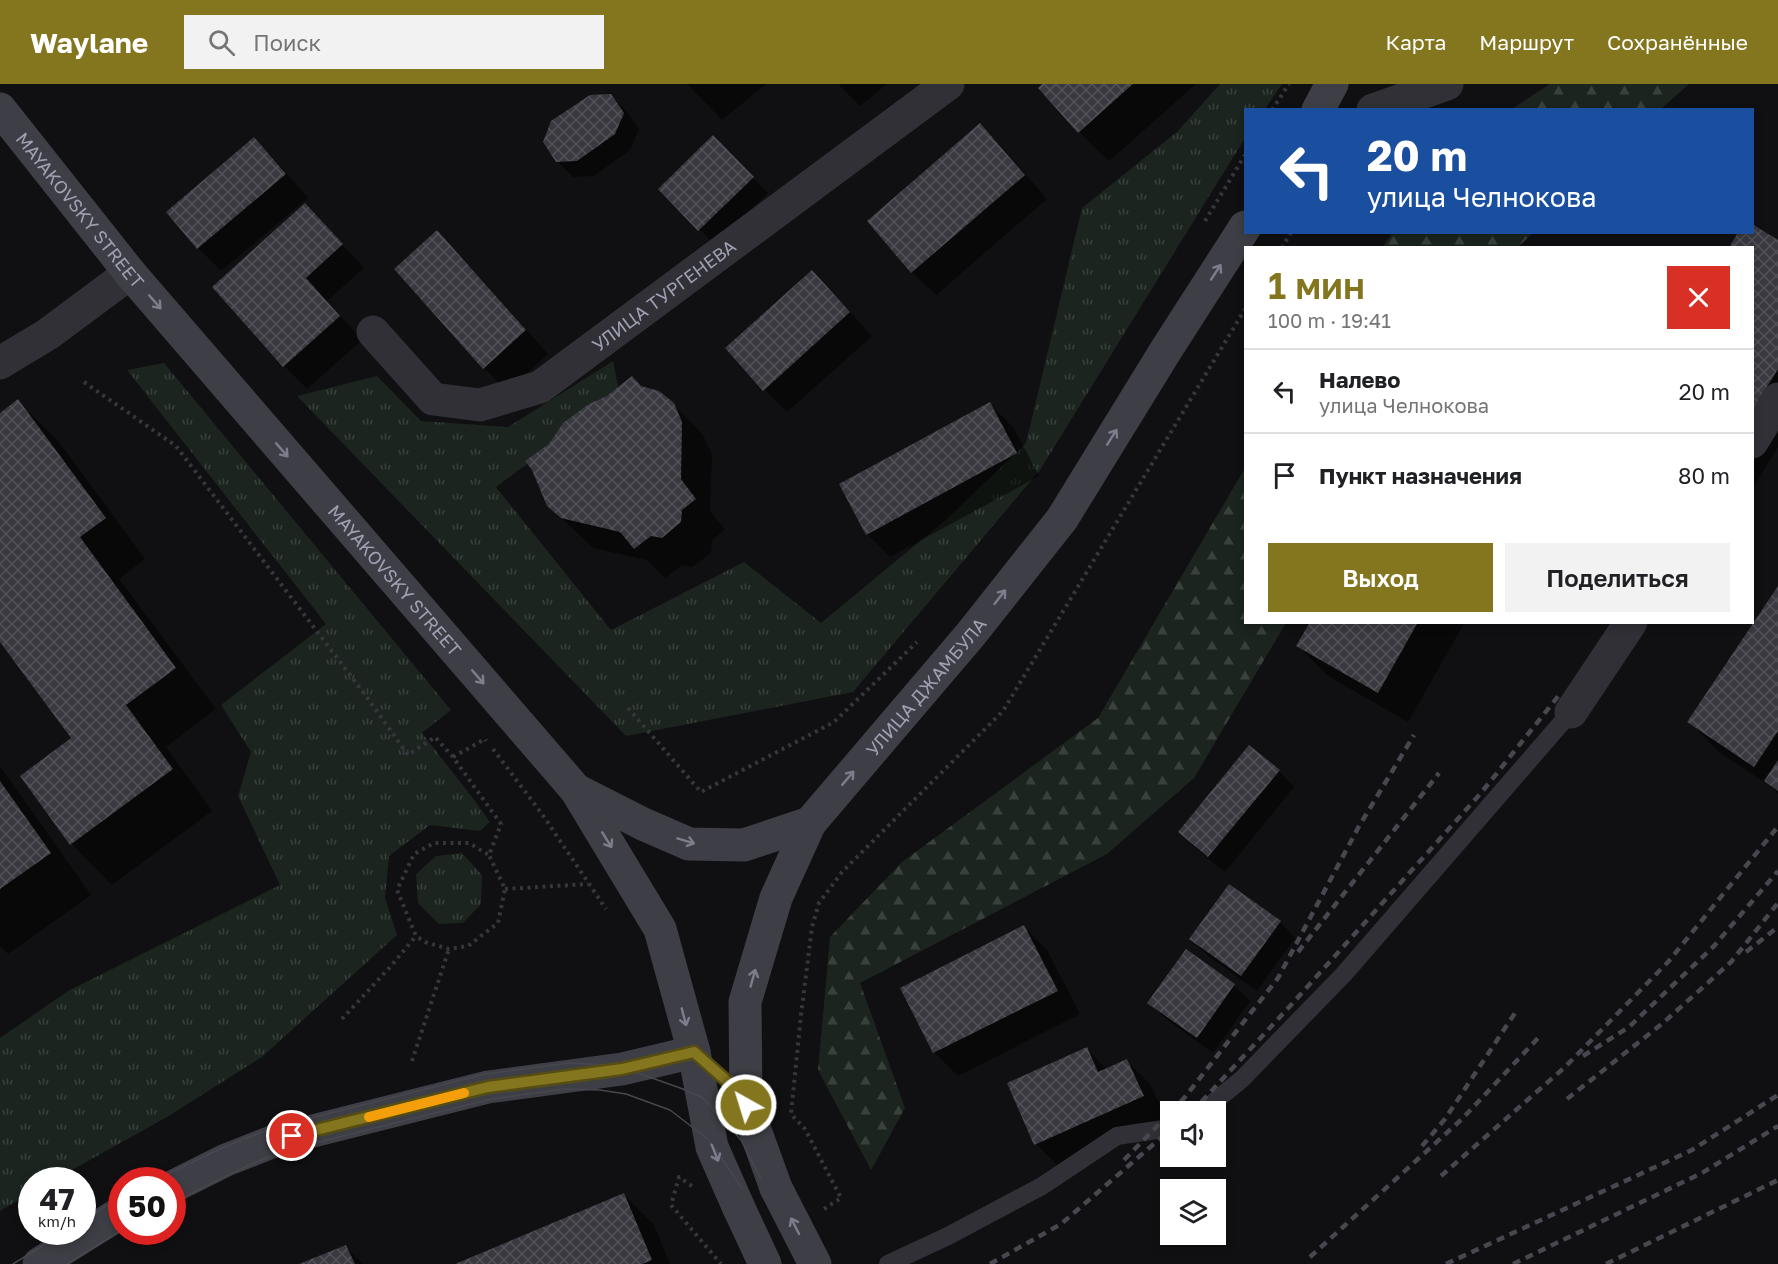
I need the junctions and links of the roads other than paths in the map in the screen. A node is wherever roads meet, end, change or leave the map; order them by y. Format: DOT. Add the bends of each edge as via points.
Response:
graph roads {
  1 [pos="948,84"];
  2 [pos="1332,84"];
  3 [pos="1447,84"];
  4 [pos="1319,108"];
  5 [pos="1379,108"];
  6 [pos="0,109"];
  7 [pos="1244,229"];
  8 [pos="130,273"];
  9 [pos="373,332"];
  10 [pos="2,358"];
  11 [pos="1778,399"];
  12 [pos="1754,439"];
  13 [pos="1630,624"];
  14 [pos="1571,712"];
  15 [pos="576,790"];
  16 [pos="810,823"];
  17 [pos="694,1052"];
  18 [pos="746,1098"];
  19 [pos="1215,1101"];
  20 [pos="1160,1130"];
  21 [pos="186,1180"];
  22 [pos="108,1221"];
  23 [pos="39,1264"];
  24 [pos="765,1264"];
  25 [pos="815,1264"];
  26 [pos="888,1264"];
  1 -- 9 [label="street, УЛИЦА ТУРГЕНЕВА" via="540,387 480,405 433,399"];
  2 -- 4 [label="main road"];
  3 -- 5 [label="street"];
  6 -- 8 [label="main road, MAYAKOVSKY STREET"];
  16 -- 7 [label="main road, УЛИЦА ДЖАМБУЛА, one-way" via="1062,519"];
  8 -- 10 [label="street" via="48,334"];
  8 -- 15 [label="main road, MAYAKOVSKY STREET, one-way"];
  11 -- 12 [label="street"];
  13 -- 14 [label="street"];
  14 -- 19 [label="lane" via="1344,974 1242,1079"];
  15 -- 16 [label="main road, one-way" via="689,844 744,844"];
  15 -- 17 [label="main road, MAYAKOVSKY STREET, one-way" via="660,929"];
  18 -- 16 [label="main road, УЛИЦА ДЖАМБУЛА, one-way" via="745,1002 776,898"];
  17 -- 18 [label="main road"];
  17 -- 21 [label="main road" via="622,1069 488,1087 277,1140"];
  17 -- 24 [label="main road, MAYAKOVSKY STREET, one-way, bridge" via="712,1147"];
  25 -- 18 [label="main road, УЛИЦА ДЖАМБУЛА, one-way, bridge" via="776,1188"];
  20 -- 26 [label="lane" via="1117,1136 1042,1186"];
  22 -- 23 [label="main road"];
}
